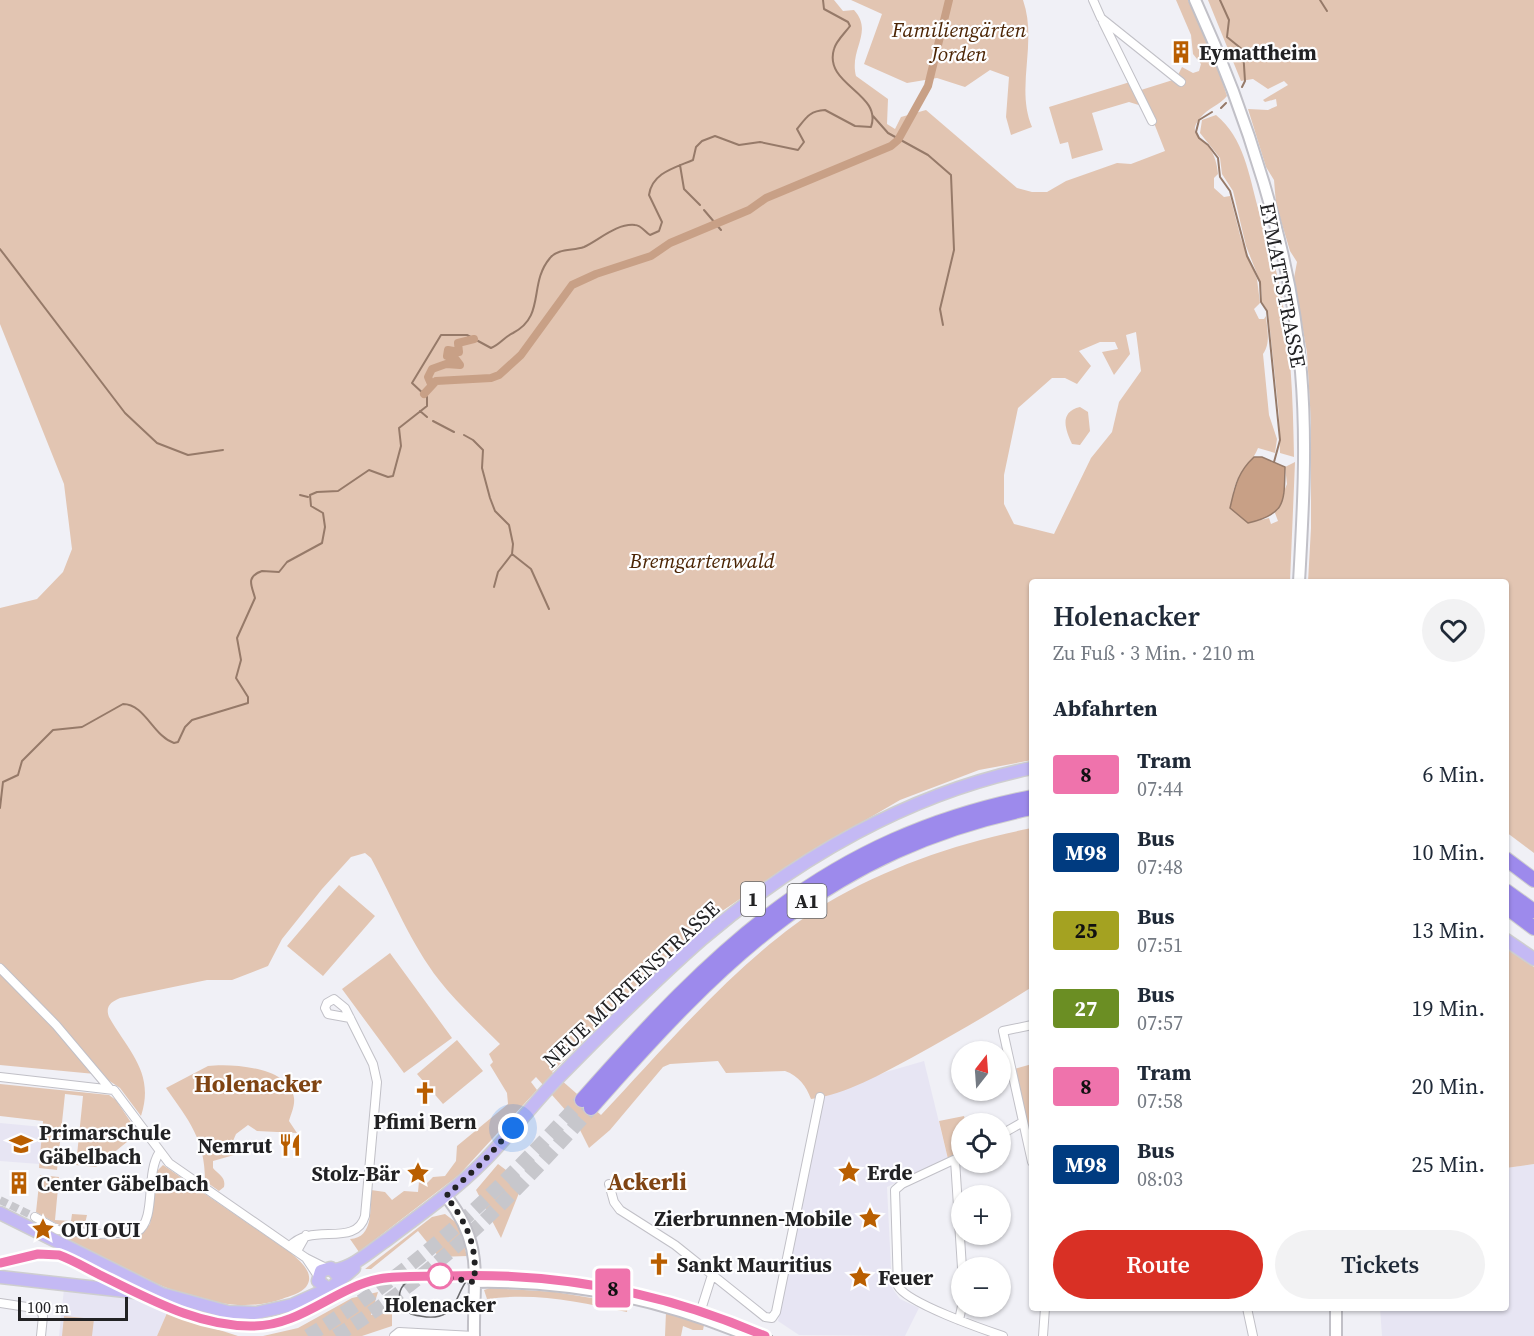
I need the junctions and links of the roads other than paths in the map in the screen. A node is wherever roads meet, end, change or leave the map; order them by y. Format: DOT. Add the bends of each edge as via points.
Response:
graph roads {
  1 [pos="1093,0"];
  2 [pos="1195,0"];
  3 [pos="1101,18"];
  4 [pos="1181,82"];
  5 [pos="1152,121"];
  6 [pos="1299,579"];
  7 [pos="1029,769"];
  8 [pos="1029,798"];
  9 [pos="1029,809"];
  10 [pos="1509,861"];
  11 [pos="1534,880"];
  12 [pos="1509,893"];
  13 [pos="1509,910"];
  14 [pos="1534,911"];
  15 [pos="1509,916"];
  16 [pos="1534,931"];
  17 [pos="1509,942"];
  18 [pos="1534,959"];
  19 [pos="0,968"];
  20 [pos="350,1018"];
  21 [pos="1029,1026"];
  22 [pos="0,1077"];
  23 [pos="110,1089"];
  24 [pos="820,1097"];
  25 [pos="1023,1122"];
  26 [pos="1011,1129"];
  27 [pos="1029,1149"];
  28 [pos="159,1153"];
  29 [pos="951,1161"];
  30 [pos="959,1173"];
  31 [pos="609,1184"];
  32 [pos="446,1196"];
  33 [pos="0,1213"];
  34 [pos="35,1217"];
  35 [pos="293,1249"];
  36 [pos="962,1257"];
  37 [pos="326,1274"];
  38 [pos="712,1275"];
  39 [pos="0,1277"];
  40 [pos="474,1282"];
  41 [pos="162,1294"];
  42 [pos="310,1295"];
  43 [pos="0,1303"];
  44 [pos="1045,1311"];
  45 [pos="1248,1311"];
  46 [pos="1336,1311"];
  47 [pos="699,1316"];
  48 [pos="960,1317"];
  49 [pos="959,1320"];
  50 [pos="395,1334"];
  51 [pos="41,1336"];
  52 [pos="474,1336"];
  53 [pos="749,1336"];
  54 [pos="1003,1336"];
  55 [pos="1042,1336"];
  56 [pos="1253,1336"];
  57 [pos="1336,1336"];
  1 -- 3 [label="street"];
  2 -- 6 [label="main road, EYMATTSTRASSE" via="1233,89 1249,140 1271,215 1295,323 1303,423"];
  3 -- 4 [label="street"];
  3 -- 5 [label="street"];
  7 -- 32 [label="main road, NEUE MURTENSTRASSE / 1" via="969,784 896,813 823,852 763,892 703,939 628,1008"];
  8 -- 9 [label="highway, A1" via="979,809 907,834 838,868 789,899 699,973 587,1104 707,982 802,904 910,845"];
  10 -- 11 [label="highway"];
  12 -- 14 [label="highway"];
  13 -- 16 [label="highway"];
  15 -- 16 [label="highway"];
  17 -- 18 [label="main road"];
  19 -- 23 [label="street"];
  20 -- 35 [label="street" via="377,1076 364,1216 351,1233 300,1236"];
  21 -- 25 [label="street" via="1003,1031"];
  22 -- 23 [label="street"];
  23 -- 28 [label="street" via="119,1094"];
  24 -- 38 [label="street" via="776,1312 772,1318 765,1317"];
  25 -- 26 [label="street"];
  25 -- 27 [label="street"];
  28 -- 34 [label="street" via="152,1167 147,1218 137,1232 58,1230"];
  28 -- 35 [label="street" via="178,1171"];
  29 -- 49 [label="street" via="895,1190 899,1288 905,1295"];
  30 -- 36 [label="street"];
  31 -- 38 [label="street" via="620,1210 668,1240"];
  32 -- 37 [label="main road, NEUE MURTENSTRASSE / 1" via="361,1258"];
  32 -- 40 [label="main road" via="471,1239"];
  33 -- 41 [label="main road"];
  35 -- 37 [label="street"];
  37 -- 42 [label="main road, 1"];
  37 -- 42 [label="main road, NEUE MURTENSTRASSE" via="333,1287"];
  38 -- 47 [label="street"];
  39 -- 41 [label="main road"];
  40 -- 47 [label="main road" via="572,1287"];
  40 -- 52 [label="main road"];
  41 -- 42 [label="main road, NEUE MURTENSTRASSE" via="241,1314 279,1309"];
  43 -- 51 [label="street" via="40,1309"];
  44 -- 55 [label="street"];
  45 -- 56 [label="street"];
  46 -- 57 [label="main road"];
  47 -- 53 [label="main road"];
  48 -- 49 [label="street"];
  49 -- 54 [label="street"];
  50 -- 52 [label="street"];
}
